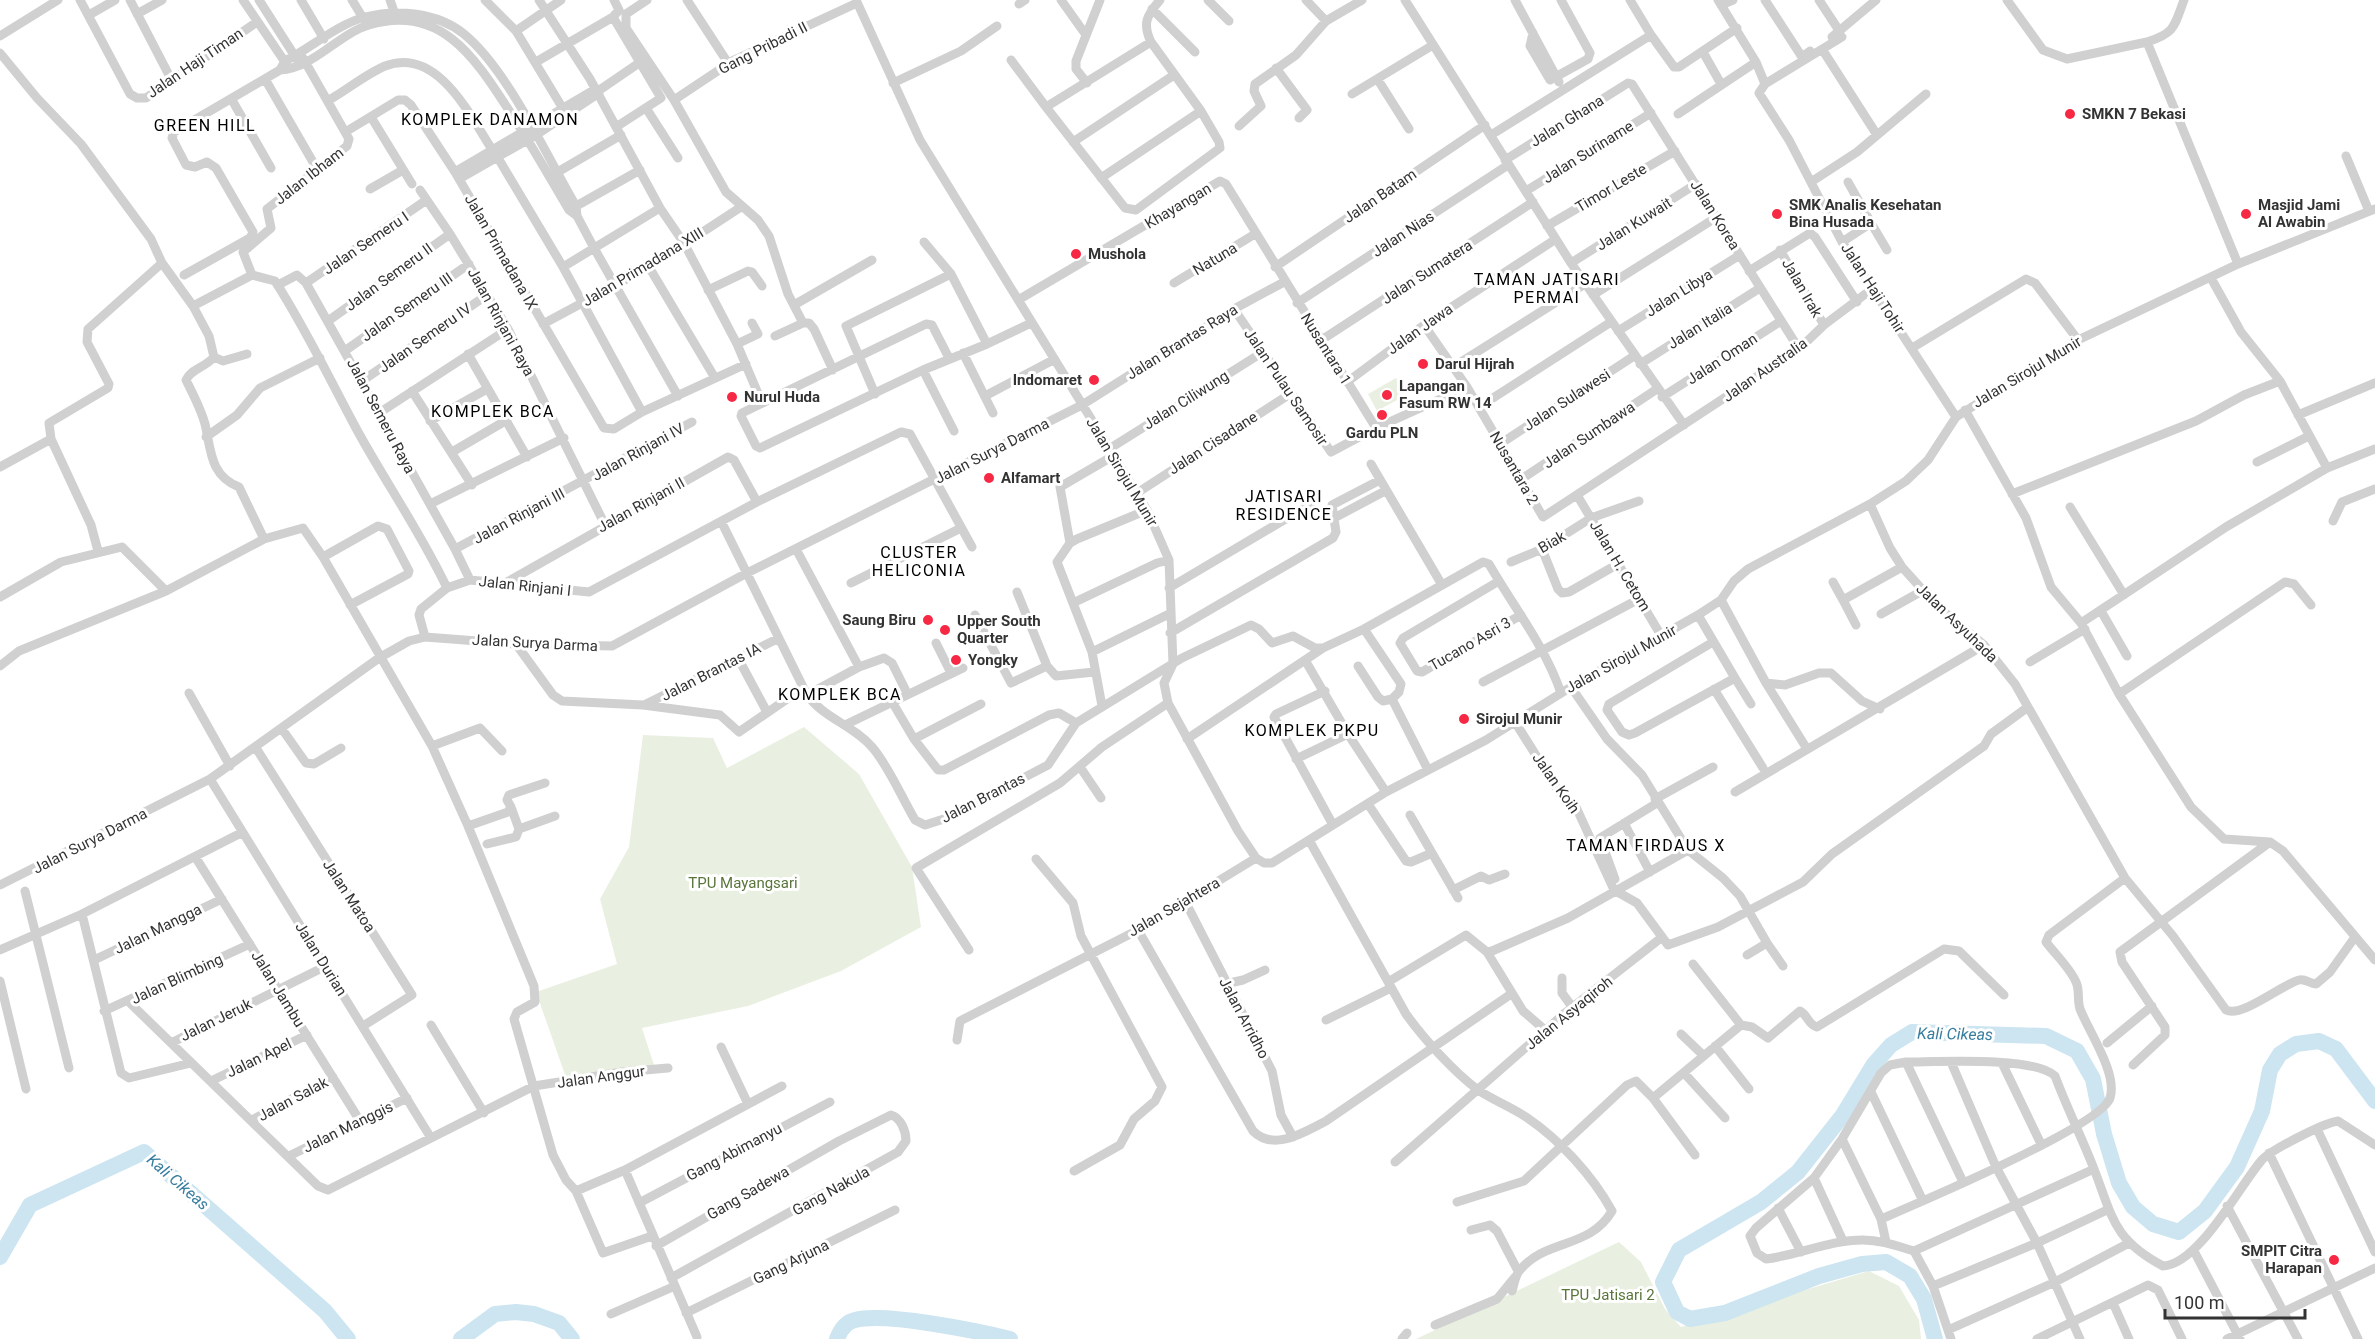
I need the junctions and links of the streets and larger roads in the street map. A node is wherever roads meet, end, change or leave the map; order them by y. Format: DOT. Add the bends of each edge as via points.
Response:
graph roads {
  1 [pos="58,0"];
  2 [pos="80,0"];
  3 [pos="130,0"];
  4 [pos="162,0"];
  5 [pos="243,0"];
  6 [pos="259,0"];
  7 [pos="301,0"];
  8 [pos="352,0"];
  9 [pos="390,0"];
  10 [pos="485,0"];
  11 [pos="539,0"];
  12 [pos="561,0"];
  13 [pos="614,0"];
  14 [pos="647,0"];
  15 [pos="687,0"];
  16 [pos="1061,0"];
  17 [pos="1100,0"];
  18 [pos="1160,0"];
  19 [pos="1208,0"];
  20 [pos="1306,0"];
  21 [pos="1343,0"];
  22 [pos="1362,0"];
  23 [pos="1405,0"];
  24 [pos="1515,0"];
  25 [pos="1561,0"];
  26 [pos="1630,0"];
  27 [pos="1733,0"];
  28 [pos="1765,0"];
  29 [pos="1819,0"];
  30 [pos="1876,0"];
  31 [pos="2007,0"];
  32 [pos="2184,0"];
  33 [pos="111,1"];
  34 [pos="856,2"];
  35 [pos="1719,2"];
  36 [pos="633,3"];
  37 [pos="1152,9"];
  38 [pos="546,10"];
  39 [pos="1349,10"];
  40 [pos="137,14"];
  41 [pos="89,15"];
  42 [pos="396,15"];
  43 [pos="619,15"];
  44 [pos="363,18"];
  45 [pos="1229,21"];
  46 [pos="1326,21"];
  47 [pos="257,22"];
  48 [pos="997,26"];
  49 [pos="1737,28"];
  50 [pos="516,30"];
  51 [pos="1086,35"];
  52 [pos="1651,35"];
  53 [pos="1841,35"];
  54 [pos="0,36"];
  55 [pos="324,39"];
  56 [pos="1151,42"];
  57 [pos="2147,42"];
  58 [pos="569,44"];
  59 [pos="1433,45"];
  60 [pos="1822,49"];
  61 [pos="1195,51"];
  62 [pos="0,52"];
  63 [pos="1702,52"];
  64 [pos="300,59"];
  65 [pos="1011,60"];
  66 [pos="536,62"];
  67 [pos="1756,62"];
  68 [pos="639,63"];
  69 [pos="728,63"];
  70 [pos="285,67"];
  71 [pos="1276,68"];
  72 [pos="1174,75"];
  73 [pos="1556,76"];
  74 [pos="171,79"];
  75 [pos="265,79"];
  76 [pos="1378,80"];
  77 [pos="893,83"];
  78 [pos="1630,83"];
  79 [pos="1087,84"];
  80 [pos="1721,84"];
  81 [pos="1765,84"];
  82 [pos="1563,89"];
  83 [pos="598,91"];
  84 [pos="1352,94"];
  85 [pos="1926,94"];
  86 [pos="232,100"];
  87 [pos="329,100"];
  88 [pos="674,100"];
  89 [pos="1046,107"];
  90 [pos="646,108"];
  91 [pos="1201,111"];
  92 [pos="565,112"];
  93 [pos="1651,114"];
  94 [pos="1678,114"];
  95 [pos="371,117"];
  96 [pos="1299,118"];
  97 [pos="1485,125"];
  98 [pos="1239,126"];
  99 [pos="1409,129"];
  100 [pos="347,131"];
  101 [pos="618,131"];
  102 [pos="530,134"];
  103 [pos="1491,135"];
  104 [pos="1877,135"];
  105 [pos="1073,142"];
  106 [pos="1675,151"];
  107 [pos="495,154"];
  108 [pos="2346,156"];
  109 [pos="678,158"];
  110 [pos="1507,162"];
  111 [pos="271,168"];
  112 [pos="317,169"];
  113 [pos="404,170"];
  114 [pos="640,170"];
  115 [pos="556,173"];
  116 [pos="457,175"];
  117 [pos="1101,178"];
  118 [pos="1811,182"];
  119 [pos="1848,182"];
  120 [pos="412,184"];
  121 [pos="1226,184"];
  122 [pos="1696,184"];
  123 [pos="370,189"];
  124 [pos="420,190"];
  125 [pos="1526,191"];
  126 [pos="425,201"];
  127 [pos="1533,202"];
  128 [pos="741,207"];
  129 [pos="660,208"];
  130 [pos="2372,210"];
  131 [pos="574,211"];
  132 [pos="1717,217"];
  133 [pos="1871,223"];
  134 [pos="1547,226"];
  135 [pos="450,234"];
  136 [pos="1255,234"];
  137 [pos="1556,239"];
  138 [pos="924,242"];
  139 [pos="1842,242"];
  140 [pos="684,243"];
  141 [pos="594,248"];
  142 [pos="1780,250"];
  143 [pos="1887,250"];
  144 [pos="1740,255"];
  145 [pos="872,260"];
  146 [pos="162,263"];
  147 [pos="1571,263"];
  148 [pos="469,264"];
  149 [pos="2238,264"];
  150 [pos="563,267"];
  151 [pos="649,267"];
  152 [pos="1275,267"];
  153 [pos="1749,271"];
  154 [pos="951,274"];
  155 [pos="184,275"];
  156 [pos="252,275"];
  157 [pos="2211,278"];
  158 [pos="1284,282"];
  159 [pos="306,283"];
  160 [pos="1174,283"];
  161 [pos="1585,284"];
  162 [pos="278,285"];
  163 [pos="616,285"];
  164 [pos="762,286"];
  165 [pos="1760,288"];
  166 [pos="1872,289"];
  167 [pos="708,290"];
  168 [pos="487,295"];
  169 [pos="1593,295"];
  170 [pos="1018,300"];
  171 [pos="1857,302"];
  172 [pos="1297,303"];
  173 [pos="583,304"];
  174 [pos="794,305"];
  175 [pos="193,306"];
  176 [pos="1234,309"];
  177 [pos="328,321"];
  178 [pos="1781,321"];
  179 [pos="1611,322"];
  180 [pos="752,323"];
  181 [pos="803,323"];
  182 [pos="1031,323"];
  183 [pos="543,324"];
  184 [pos="1424,325"];
  185 [pos="1824,326"];
  186 [pos="508,328"];
  187 [pos="1618,331"];
  188 [pos="775,336"];
  189 [pos="2078,340"];
  190 [pos="1320,341"];
  191 [pos="736,344"];
  192 [pos="987,344"];
  193 [pos="1912,348"];
  194 [pos="1799,349"];
  195 [pos="346,350"];
  196 [pos="1263,352"];
  197 [pos="963,353"];
  198 [pos="247,354"];
  199 [pos="468,354"];
  200 [pos="214,357"];
  201 [pos="320,358"];
  202 [pos="858,358"];
  203 [pos="948,358"];
  204 [pos="1053,360"];
  205 [pos="1637,360"];
  206 [pos="746,364"];
  207 [pos="1453,367"];
  208 [pos="833,370"];
  209 [pos="923,370"];
  210 [pos="715,378"];
  211 [pos="362,381"];
  212 [pos="2280,381"];
  213 [pos="1347,382"];
  214 [pos="2375,383"];
  215 [pos="1467,387"];
  216 [pos="487,389"];
  217 [pos="412,391"];
  218 [pos="1660,393"];
  219 [pos="875,394"];
  220 [pos="1290,394"];
  221 [pos="678,396"];
  222 [pos="986,396"];
  223 [pos="762,403"];
  224 [pos="1082,405"];
  225 [pos="1479,407"];
  226 [pos="1965,410"];
  227 [pos="642,412"];
  228 [pos="379,413"];
  229 [pos="993,413"];
  230 [pos="2298,415"];
  231 [pos="1956,417"];
  232 [pos="507,420"];
  233 [pos="430,421"];
  234 [pos="692,422"];
  235 [pos="1684,425"];
  236 [pos="1376,428"];
  237 [pos="954,431"];
  238 [pos="2309,436"];
  239 [pos="206,437"];
  240 [pos="564,438"];
  241 [pos="51,439"];
  242 [pos="1500,444"];
  243 [pos="2375,448"];
  244 [pos="452,452"];
  245 [pos="1111,452"];
  246 [pos="526,457"];
  247 [pos="2258,462"];
  248 [pos="1371,464"];
  249 [pos="0,467"];
  250 [pos="2327,468"];
  251 [pos="1380,480"];
  252 [pos="1520,480"];
  253 [pos="934,481"];
  254 [pos="583,482"];
  255 [pos="472,485"];
  256 [pos="2375,489"];
  257 [pos="1385,491"];
  258 [pos="1137,493"];
  259 [pos="2012,494"];
  260 [pos="1577,495"];
  261 [pos="1639,501"];
  262 [pos="758,502"];
  263 [pos="429,504"];
  264 [pos="1311,504"];
  265 [pos="1870,504"];
  266 [pos="2070,507"];
  267 [pos="1147,510"];
  268 [pos="1336,517"];
  269 [pos="1592,519"];
  270 [pos="2333,521"];
  271 [pos="722,523"];
  272 [pos="605,525"];
  273 [pos="961,528"];
  274 [pos="264,539"];
  275 [pos="1070,543"];
  276 [pos="972,547"];
  277 [pos="455,549"];
  278 [pos="796,549"];
  279 [pos="1542,549"];
  280 [pos="98,551"];
  281 [pos="323,557"];
  282 [pos="1169,560"];
  283 [pos="1511,562"];
  284 [pos="1618,564"];
  285 [pos="1902,567"];
  286 [pos="745,574"];
  287 [pos="470,580"];
  288 [pos="1499,581"];
  289 [pos="507,582"];
  290 [pos="1833,582"];
  291 [pos="851,583"];
  292 [pos="1443,585"];
  293 [pos="447,588"];
  294 [pos="1169,588"];
  295 [pos="166,591"];
  296 [pos="1922,591"];
  297 [pos="1017,592"];
  298 [pos="2124,595"];
  299 [pos="0,597"];
  300 [pos="1639,599"];
  301 [pos="1721,600"];
  302 [pos="1843,600"];
  303 [pos="1075,602"];
  304 [pos="350,605"];
  305 [pos="2311,605"];
  306 [pos="2101,611"];
  307 [pos="1169,614"];
  308 [pos="1881,614"];
  309 [pos="975,615"];
  310 [pos="1521,615"];
  311 [pos="1698,615"];
  312 [pos="1856,625"];
  313 [pos="2083,626"];
  314 [pos="1364,629"];
  315 [pos="1170,633"];
  316 [pos="424,637"];
  317 [pos="1662,637"];
  318 [pos="778,638"];
  319 [pos="1713,642"];
  320 [pos="936,643"];
  321 [pos="516,644"];
  322 [pos="1984,645"];
  323 [pos="1323,648"];
  324 [pos="1542,651"];
  325 [pos="1092,652"];
  326 [pos="2127,656"];
  327 [pos="379,658"];
  328 [pos="738,658"];
  329 [pos="1305,660"];
  330 [pos="2030,662"];
  331 [pos="1173,664"];
  332 [pos="0,666"];
  333 [pos="1047,666"];
  334 [pos="1358,666"];
  335 [pos="859,667"];
  336 [pos="963,668"];
  337 [pos="1094,672"];
  338 [pos="951,673"];
  339 [pos="1735,678"];
  340 [pos="1483,682"];
  341 [pos="1766,684"];
  342 [pos="1571,687"];
  343 [pos="1714,689"];
  344 [pos="1325,691"];
  345 [pos="805,692"];
  346 [pos="189,693"];
  347 [pos="907,693"];
  348 [pos="1561,693"];
  349 [pos="2119,694"];
  350 [pos="1392,699"];
  351 [pos="891,700"];
  352 [pos="1168,703"];
  353 [pos="981,704"];
  354 [pos="1751,704"];
  355 [pos="643,705"];
  356 [pos="1102,706"];
  357 [pos="2028,707"];
  358 [pos="1880,709"];
  359 [pos="767,711"];
  360 [pos="1515,722"];
  361 [pos="1076,723"];
  362 [pos="845,725"];
  363 [pos="282,729"];
  364 [pos="1348,734"];
  365 [pos="914,739"];
  366 [pos="1187,739"];
  367 [pos="432,746"];
  368 [pos="256,748"];
  369 [pos="341,748"];
  370 [pos="1807,749"];
  371 [pos="502,751"];
  372 [pos="1296,759"];
  373 [pos="230,766"];
  374 [pos="1713,766"];
  375 [pos="1080,767"];
  376 [pos="1763,768"];
  377 [pos="1428,770"];
  378 [pos="210,779"];
  379 [pos="545,783"];
  380 [pos="1386,792"];
  381 [pos="1735,792"];
  382 [pos="1101,798"];
  383 [pos="1656,801"];
  384 [pos="1368,804"];
  385 [pos="511,807"];
  386 [pos="1410,815"];
  387 [pos="555,816"];
  388 [pos="1624,823"];
  389 [pos="1333,825"];
  390 [pos="468,826"];
  391 [pos="519,830"];
  392 [pos="241,834"];
  393 [pos="1309,840"];
  394 [pos="2270,842"];
  395 [pos="487,844"];
  396 [pos="1688,850"];
  397 [pos="1432,854"];
  398 [pos="196,858"];
  399 [pos="1256,858"];
  400 [pos="1036,860"];
  401 [pos="1650,872"];
  402 [pos="1505,874"];
  403 [pos="2125,878"];
  404 [pos="0,885"];
  405 [pos="1618,889"];
  406 [pos="25,891"];
  407 [pos="222,898"];
  408 [pos="1185,901"];
  409 [pos="1749,908"];
  410 [pos="82,914"];
  411 [pos="2160,920"];
  412 [pos="1138,930"];
  413 [pos="35,935"];
  414 [pos="2355,937"];
  415 [pos="1661,938"];
  416 [pos="1767,943"];
  417 [pos="250,944"];
  418 [pos="0,950"];
  419 [pos="969,950"];
  420 [pos="1487,952"];
  421 [pos="1091,954"];
  422 [pos="1747,955"];
  423 [pos="94,960"];
  424 [pos="2375,960"];
  425 [pos="1693,964"];
  426 [pos="326,966"];
  427 [pos="1782,966"];
  428 [pos="1265,970"];
  429 [pos="1562,978"];
  430 [pos="0,981"];
  431 [pos="1226,984"];
  432 [pos="1390,985"];
  433 [pos="278,989"];
  434 [pos="1511,994"];
  435 [pos="2004,995"];
  436 [pos="129,1002"];
  437 [pos="2152,1006"];
  438 [pos="1573,1008"];
  439 [pos="104,1011"];
  440 [pos="1326,1020"];
  441 [pos="431,1025"];
  442 [pos="1741,1025"];
  443 [pos="363,1026"];
  444 [pos="1545,1030"];
  445 [pos="1681,1034"];
  446 [pos="307,1035"];
  447 [pos="957,1040"];
  448 [pos="171,1043"];
  449 [pos="2107,1043"];
  450 [pos="1715,1046"];
  451 [pos="721,1047"];
  452 [pos="1435,1047"];
  453 [pos="1704,1056"];
  454 [pos="191,1062"];
  455 [pos="1906,1062"];
  456 [pos="1951,1062"];
  457 [pos="2002,1063"];
  458 [pos="2133,1065"];
  459 [pos="69,1068"];
  460 [pos="668,1068"];
  461 [pos="1684,1073"];
  462 [pos="333,1077"];
  463 [pos="211,1082"];
  464 [pos="534,1086"];
  465 [pos="782,1086"];
  466 [pos="26,1089"];
  467 [pos="1478,1089"];
  468 [pos="1749,1089"];
  469 [pos="1871,1092"];
  470 [pos="407,1098"];
  471 [pos="1653,1098"];
  472 [pos="830,1102"];
  473 [pos="748,1104"];
  474 [pos="484,1113"];
  475 [pos="1725,1118"];
  476 [pos="252,1120"];
  477 [pos="360,1121"];
  478 [pos="2074,1126"];
  479 [pos="2317,1130"];
  480 [pos="1293,1137"];
  481 [pos="431,1138"];
  482 [pos="1842,1139"];
  483 [pos="839,1141"];
  484 [pos="2041,1144"];
  485 [pos="2375,1145"];
  486 [pos="1561,1146"];
  487 [pos="2269,1154"];
  488 [pos="1695,1155"];
  489 [pos="289,1156"];
  490 [pos="1395,1162"];
  491 [pos="1996,1167"];
  492 [pos="625,1170"];
  493 [pos="2094,1170"];
  494 [pos="1074,1171"];
  495 [pos="1814,1178"];
  496 [pos="1963,1182"];
  497 [pos="576,1191"];
  498 [pos="1923,1201"];
  499 [pos="1457,1202"];
  500 [pos="639,1203"];
  501 [pos="2015,1204"];
  502 [pos="2227,1206"];
  503 [pos="1778,1208"];
  504 [pos="895,1210"];
  505 [pos="2107,1210"];
  506 [pos="1881,1219"];
  507 [pos="1471,1230"];
  508 [pos="652,1236"];
  509 [pos="1843,1241"];
  510 [pos="1886,1242"];
  511 [pos="2129,1243"];
  512 [pos="2037,1244"];
  513 [pos="656,1246"];
  514 [pos="1914,1251"];
  515 [pos="2194,1251"];
  516 [pos="1801,1252"];
  517 [pos="2375,1252"];
  518 [pos="2375,1268"];
  519 [pos="1518,1273"];
  520 [pos="673,1282"];
  521 [pos="2055,1282"];
  522 [pos="1933,1286"];
  523 [pos="2334,1288"];
  524 [pos="1512,1292"];
  525 [pos="2113,1303"];
  526 [pos="2284,1311"];
  527 [pos="686,1313"];
  528 [pos="611,1314"];
  529 [pos="2073,1322"];
  530 [pos="1435,1325"];
  531 [pos="1949,1334"];
  532 [pos="697,1337"];
  533 [pos="2239,1337"];
  534 [pos="2037,1339"];
  535 [pos="2080,1339"];
  536 [pos="2130,1339"];
  537 [pos="2182,1339"];
  538 [pos="2228,1339"];
  539 [pos="2298,1339"];
  540 [pos="2358,1339"];
  1 -- 54 [label="street"];
  2 -- 41 [label="street, Jalan Haji Timan"];
  3 -- 40 [label="street"];
  4 -- 40 [label="street"];
  5 -- 47 [label="street"];
  6 -- 64 [label="street"];
  7 -- 55 [label="street"];
  8 -- 44 [label="street"];
  9 -- 42 [label="street"];
  10 -- 50 [label="street"];
  11 -- 38 [label="street"];
  12 -- 38 [label="street"];
  13 -- 43 [label="street"];
  14 -- 36 [label="street"];
  15 -- 69 [label="street"];
  16 -- 51 [label="street"];
  17 -- 51 [label="street"];
  18 -- 37 [label="street"];
  19 -- 45 [label="street"];
  20 -- 46 [label="street"];
  21 -- 39 [label="street"];
  22 -- 39 [label="street"];
  23 -- 59 [label="street"];
  24 -- 73 [label="street" via="1533,33 1530,46 1546,76 1550,80"];
  25 -- 73 [label="street" via="1590,53 1588,59"];
  26 -- 52 [label="street"];
  27 -- 35 [label="street"];
  28 -- 53 [label="street" via="1802,57"];
  29 -- 53 [label="street"];
  30 -- 53 [label="street"];
  31 -- 57 [label="street" via="2043,50 2067,59"];
  32 -- 57 [label="street" via="2173,30"];
  33 -- 41 [label="street"];
  34 -- 69 [label="street, Gang Pribadi II"];
  34 -- 77 [label="street, Jalan Sirojul Munir"];
  35 -- 49 [label="street, Jalan Haji Tohir"];
  36 -- 43 [label="street"];
  37 -- 56 [label="street" via="1145,27"];
  37 -- 61 [label="street"];
  38 -- 50 [label="street"];
  38 -- 58 [label="street"];
  39 -- 46 [label="street"];
  40 -- 74 [label="street"];
  41 -- 74 [label="street, Jalan Haji Timan" via="133,97 146,98"];
  42 -- 44 [label="street"];
  42 -- 64 [label="street"];
  42 -- 102 [label="street" via="439,19 465,34 496,69"];
  43 -- 58 [label="street"];
  43 -- 68 [label="street"];
  43 -- 88 [label="street"];
  44 -- 55 [label="street"];
  46 -- 71 [label="street" via="1296,54"];
  47 -- 70 [label="street"];
  47 -- 74 [label="street, Jalan Haji Timan"];
  48 -- 77 [label="street" via="961,51"];
  49 -- 63 [label="street"];
  49 -- 67 [label="street, Jalan Haji Tohir"];
  50 -- 66 [label="street"];
  51 -- 79 [label="street" via="1076,66"];
  52 -- 63 [label="street" via="1674,67"];
  52 -- 82 [label="street"];
  53 -- 60 [label="street"];
  55 -- 64 [label="street"];
  56 -- 72 [label="street"];
  56 -- 79 [label="street"];
  57 -- 149 [label="street"];
  58 -- 66 [label="street"];
  58 -- 83 [label="street"];
  59 -- 76 [label="street"];
  59 -- 97 [label="street"];
  60 -- 81 [label="street"];
  60 -- 104 [label="street"];
  62 -- 146 [label="street" via="81,144 151,239"];
  63 -- 80 [label="street"];
  64 -- 70 [label="street"];
  64 -- 87 [label="street"];
  65 -- 89 [label="street"];
  66 -- 92 [label="street"];
  67 -- 80 [label="street"];
  67 -- 81 [label="street, Jalan Haji Tohir"];
  68 -- 83 [label="street"];
  68 -- 90 [label="street" via="661,98"];
  69 -- 88 [label="street, Gang Pribadi II"];
  70 -- 75 [label="street"];
  71 -- 96 [label="street" via="1307,110"];
  71 -- 98 [label="street" via="1254,84 1261,106"];
  72 -- 91 [label="street"];
  72 -- 105 [label="street"];
  73 -- 82 [label="street"];
  75 -- 86 [label="street"];
  75 -- 112 [label="street"];
  76 -- 84 [label="street"];
  76 -- 99 [label="street"];
  77 -- 170 [label="street, Jalan Sirojul Munir" via="920,140"];
  78 -- 93 [label="street, Jalan Korea"];
  78 -- 110 [label="street, Jalan Ghana"];
  79 -- 89 [label="street"];
  80 -- 94 [label="street"];
  81 -- 118 [label="street, Jalan Haji Tohir" via="1760,93"];
  82 -- 103 [label="street"];
  83 -- 92 [label="street"];
  83 -- 101 [label="street"];
  85 -- 104 [label="street"];
  86 -- 111 [label="street"];
  86 -- 155 [label="street" via="174,132 172,138 186,165 195,167 207,162 216,168 253,232 250,238"];
  87 -- 100 [label="street"];
  87 -- 107 [label="street" via="386,66 407,63 435,72 462,102"];
  88 -- 128 [label="street" via="723,188"];
  89 -- 105 [label="street"];
  90 -- 101 [label="street"];
  90 -- 109 [label="street"];
  91 -- 117 [label="street"];
  91 -- 117 [label="street" via="1220,148 1136,210 1125,208"];
  92 -- 102 [label="street"];
  93 -- 106 [label="street, Jalan Korea"];
  93 -- 125 [label="street, Jalan Suriname"];
  95 -- 100 [label="street"];
  95 -- 113 [label="street"];
  95 -- 116 [label="street, Jalan Primadana IX" via="398,100 405,100"];
  97 -- 103 [label="street"];
  97 -- 152 [label="street, Jalan Batam"];
  100 -- 112 [label="street, Jalan Ibham" via="347,146"];
  101 -- 114 [label="street"];
  101 -- 115 [label="street"];
  102 -- 107 [label="street"];
  102 -- 115 [label="street"];
  102 -- 131 [label="street"];
  103 -- 110 [label="street"];
  104 -- 118 [label="street"];
  105 -- 117 [label="street"];
  106 -- 122 [label="street, Jalan Korea"];
  106 -- 134 [label="street, Timor Leste"];
  107 -- 116 [label="street"];
  107 -- 150 [label="street"];
  108 -- 130 [label="street"];
  110 -- 125 [label="street"];
  110 -- 172 [label="street, Jalan Nias"];
  112 -- 156 [label="street, Jalan Ibham" via="267,209 271,228 243,252"];
  113 -- 120 [label="street"];
  113 -- 123 [label="street"];
  114 -- 129 [label="street"];
  114 -- 131 [label="street"];
  115 -- 131 [label="street"];
  116 -- 183 [label="street, Jalan Primadana IX"];
  118 -- 139 [label="street, Jalan Haji Tohir"];
  119 -- 133 [label="street"];
  121 -- 136 [label="street, Nusantara 1"];
  121 -- 170 [label="street, Khayangan" via="1214,183"];
  122 -- 132 [label="street, Jalan Korea"];
  122 -- 147 [label="street, Jalan Kuwait"];
  124 -- 126 [label="street, Jalan Rinjani Raya"];
  125 -- 127 [label="street"];
  126 -- 135 [label="street, Jalan Rinjani Raya"];
  126 -- 159 [label="street, Jalan Semeru I"];
  127 -- 134 [label="street"];
  127 -- 190 [label="street, Jalan Sumatera"];
  128 -- 140 [label="street, Jalan Primadana XIII"];
  128 -- 174 [label="street" via="758,220 769,236"];
  129 -- 140 [label="street"];
  129 -- 141 [label="street"];
  130 -- 149 [label="street, Jalan Sirojul Munir"];
  131 -- 141 [label="street"];
  132 -- 144 [label="street, Jalan Korea"];
  132 -- 169 [label="street"];
  133 -- 139 [label="street"];
  133 -- 143 [label="street"];
  134 -- 137 [label="street"];
  135 -- 148 [label="street, Jalan Rinjani Raya"];
  135 -- 177 [label="street, Jalan Semeru II"];
  136 -- 152 [label="street, Nusantara 1"];
  136 -- 160 [label="street, Natuna"];
  137 -- 147 [label="street"];
  137 -- 184 [label="street, Jalan Jawa"];
  138 -- 154 [label="street"];
  139 -- 166 [label="street, Jalan Haji Tohir"];
  140 -- 151 [label="street, Jalan Primadana XIII"];
  140 -- 167 [label="street"];
  141 -- 150 [label="street"];
  141 -- 163 [label="street"];
  142 -- 153 [label="street"];
  142 -- 171 [label="street" via="1805,235 1813,235"];
  142 -- 185 [label="street, Jalan Irak"];
  144 -- 153 [label="street, Jalan Korea"];
  144 -- 187 [label="street, Jalan Libya"];
  145 -- 174 [label="street"];
  146 -- 175 [label="street"];
  146 -- 241 [label="street" via="88,329 87,342 108,388 49,423"];
  147 -- 161 [label="street"];
  148 -- 168 [label="street, Jalan Rinjani Raya"];
  148 -- 195 [label="street, Jalan Semeru III"];
  149 -- 157 [label="street, Jalan Sirojul Munir"];
  150 -- 173 [label="street"];
  151 -- 163 [label="street, Jalan Primadana XIII"];
  151 -- 210 [label="street"];
  152 -- 158 [label="street, Nusantara 1"];
  153 -- 165 [label="street, Jalan Korea"];
  154 -- 192 [label="street"];
  154 -- 202 [label="street" via="849,323 846,330"];
  156 -- 162 [label="street" via="270,278"];
  156 -- 175 [label="street"];
  157 -- 189 [label="street, Jalan Sirojul Munir"];
  157 -- 212 [label="street" via="2241,332"];
  158 -- 172 [label="street, Nusantara 1"];
  158 -- 176 [label="street, Jalan Brantas Raya"];
  159 -- 162 [label="street" via="297,275"];
  159 -- 177 [label="street, Jalan Semeru Raya"];
  161 -- 169 [label="street"];
  161 -- 207 [label="street"];
  162 -- 201 [label="street"];
  163 -- 173 [label="street, Jalan Primadana XIII"];
  163 -- 221 [label="street"];
  164 -- 167 [label="street" via="748,271"];
  165 -- 178 [label="street, Jalan Korea"];
  165 -- 205 [label="street, Jalan Italia"];
  166 -- 171 [label="street, Jalan Australia"];
  166 -- 193 [label="street, Jalan Haji Tohir"];
  167 -- 191 [label="street"];
  168 -- 186 [label="street, Jalan Rinjani Raya"];
  168 -- 211 [label="street, Jalan Semeru IV"];
  169 -- 179 [label="street"];
  170 -- 182 [label="street, Jalan Sirojul Munir"];
  171 -- 185 [label="street, Jalan Australia"];
  172 -- 190 [label="street, Nusantara 1"];
  173 -- 183 [label="street, Jalan Primadana XIII"];
  173 -- 227 [label="street"];
  174 -- 181 [label="street"];
  175 -- 200 [label="street" via="209,336"];
  176 -- 196 [label="street, Jalan Pulau Samosir"];
  176 -- 224 [label="street, Jalan Brantas Raya"];
  177 -- 195 [label="street, Jalan Semeru Raya"];
  178 -- 194 [label="street, Jalan Korea"];
  178 -- 218 [label="street, Jalan Oman"];
  179 -- 187 [label="street"];
  179 -- 225 [label="street"];
  180 -- 191 [label="street" via="758,334"];
  181 -- 188 [label="street"];
  181 -- 208 [label="street" via="814,329"];
  182 -- 192 [label="street"];
  182 -- 204 [label="street, Jalan Sirojul Munir"];
  183 -- 227 [label="street, Jalan Primadana IX" via="604,428 614,429"];
  184 -- 207 [label="street, Nusantara 2"];
  184 -- 213 [label="street, Jalan Jawa"];
  185 -- 194 [label="street, Jalan Australia"];
  186 -- 199 [label="street"];
  186 -- 240 [label="street, Jalan Rinjani Raya"];
  187 -- 205 [label="street"];
  189 -- 193 [label="street" via="2035,283 2026,279"];
  189 -- 226 [label="street, Jalan Sirojul Munir"];
  190 -- 213 [label="street, Nusantara 1"];
  191 -- 206 [label="street"];
  192 -- 197 [label="street"];
  193 -- 231 [label="street, Jalan Haji Tohir"];
  194 -- 235 [label="street, Jalan Australia"];
  195 -- 211 [label="street, Jalan Semeru Raya"];
  196 -- 220 [label="street, Jalan Pulau Samosir"];
  196 -- 245 [label="street, Jalan Ciliwung"];
  197 -- 203 [label="street"];
  197 -- 222 [label="street"];
  198 -- 200 [label="street" via="224,361"];
  199 -- 216 [label="street"];
  199 -- 217 [label="street"];
  200 -- 239 [label="street" via="186,380 206,426"];
  201 -- 239 [label="street" via="260,388 237,415"];
  201 -- 293 [label="street"];
  202 -- 203 [label="street" via="928,324"];
  202 -- 208 [label="street"];
  202 -- 219 [label="street"];
  203 -- 209 [label="street"];
  204 -- 222 [label="street"];
  204 -- 224 [label="street, Jalan Sirojul Munir"];
  205 -- 218 [label="street"];
  205 -- 242 [label="street, Jalan Sulawesi"];
  206 -- 210 [label="street"];
  206 -- 223 [label="street"];
  207 -- 215 [label="street, Nusantara 2"];
  208 -- 223 [label="street"];
  209 -- 219 [label="street"];
  209 -- 237 [label="street"];
  210 -- 221 [label="street"];
  211 -- 228 [label="street, Jalan Semeru Raya"];
  212 -- 230 [label="street"];
  212 -- 259 [label="street" via="2196,421"];
  213 -- 236 [label="street, Nusantara 1"];
  214 -- 230 [label="street"];
  215 -- 225 [label="street, Nusantara 2"];
  215 -- 236 [label="street"];
  216 -- 232 [label="street"];
  216 -- 233 [label="street"];
  217 -- 228 [label="street"];
  217 -- 233 [label="street"];
  218 -- 235 [label="street"];
  218 -- 252 [label="street, Jalan Sumbawa"];
  219 -- 223 [label="street" via="758,448 741,414"];
  220 -- 236 [label="street, Jalan Pulau Samosir" via="1331,452"];
  220 -- 258 [label="street, Jalan Cisadane"];
  221 -- 227 [label="street"];
  222 -- 229 [label="street"];
  224 -- 245 [label="street, Jalan Sirojul Munir"];
  224 -- 253 [label="street, Jalan Surya Darma"];
  225 -- 242 [label="street, Nusantara 2"];
  226 -- 231 [label="street, Jalan Sirojul Munir"];
  226 -- 259 [label="street"];
  228 -- 263 [label="street, Jalan Semeru Raya"];
  230 -- 238 [label="street"];
  231 -- 265 [label="street, Jalan Sirojul Munir" via="1928,459 1906,481"];
  232 -- 244 [label="street"];
  232 -- 246 [label="street"];
  233 -- 244 [label="street"];
  234 -- 254 [label="street, Jalan Rinjani IV"];
  235 -- 260 [label="street, Jalan Australia"];
  238 -- 247 [label="street"];
  238 -- 250 [label="street"];
  239 -- 274 [label="street" via="217,470 226,482 240,487"];
  240 -- 246 [label="street"];
  240 -- 254 [label="street, Jalan Rinjani Raya"];
  241 -- 249 [label="street"];
  241 -- 280 [label="street" via="91,525"];
  242 -- 252 [label="street, Nusantara 2"];
  243 -- 250 [label="street"];
  244 -- 255 [label="street"];
  245 -- 258 [label="street, Jalan Sirojul Munir"];
  245 -- 275 [label="street, Jalan Ciliwung" via="1060,487"];
  246 -- 255 [label="street"];
  248 -- 251 [label="street"];
  250 -- 298 [label="street" via="2226,527"];
  251 -- 257 [label="street"];
  251 -- 268 [label="street" via="1332,505"];
  252 -- 260 [label="street, Nusantara 2" via="1543,517"];
  253 -- 262 [label="street, Jalan Rinjani I" via="910,434 901,432"];
  253 -- 273 [label="street"];
  253 -- 278 [label="street, Jalan Surya Darma"];
  254 -- 272 [label="street, Jalan Rinjani Raya"];
  254 -- 277 [label="street, Jalan Rinjani III"];
  255 -- 263 [label="street"];
  256 -- 270 [label="street" via="2342,502"];
  257 -- 268 [label="street"];
  257 -- 292 [label="street"];
  258 -- 267 [label="street, Jalan Sirojul Munir"];
  259 -- 313 [label="street" via="2026,518 2050,587"];
  260 -- 269 [label="street, Jalan H. Cetom"];
  261 -- 269 [label="street, Biak"];
  262 -- 271 [label="street, Jalan Rinjani I"];
  262 -- 272 [label="street, Jalan Rinjani II" via="734,460 728,457"];
  263 -- 277 [label="street, Jalan Semeru Raya"];
  264 -- 294 [label="street"];
  265 -- 285 [label="street, Jalan Asyuhada"];
  265 -- 301 [label="street, Jalan Sirojul Munir" via="1748,569"];
  266 -- 298 [label="street"];
  267 -- 275 [label="street"];
  267 -- 282 [label="street, Jalan Sirojul Munir"];
  268 -- 315 [label="street" via="1333,538"];
  269 -- 279 [label="street, Biak"];
  269 -- 284 [label="street, Jalan H. Cetom"];
  271 -- 286 [label="street"];
  271 -- 289 [label="street, Jalan Rinjani I" via="589,592"];
  272 -- 289 [label="street, Jalan Rinjani II"];
  273 -- 276 [label="street"];
  273 -- 291 [label="street"];
  274 -- 281 [label="street" via="303,528"];
  274 -- 295 [label="street"];
  275 -- 303 [label="street" via="1058,565"];
  277 -- 287 [label="street, Jalan Semeru Raya"];
  278 -- 286 [label="street, Jalan Surya Darma"];
  278 -- 335 [label="street"];
  279 -- 283 [label="street, Biak"];
  279 -- 284 [label="street" via="1562,593"];
  280 -- 295 [label="street" via="126,548"];
  280 -- 299 [label="street" via="47,568"];
  281 -- 304 [label="street"];
  281 -- 304 [label="street" via="378,526 387,529 408,574"];
  282 -- 294 [label="street, Jalan Sirojul Munir"];
  282 -- 303 [label="street"];
  284 -- 300 [label="street, Jalan H. Cetom"];
  285 -- 296 [label="street, Jalan Asyuhada"];
  285 -- 302 [label="street"];
  286 -- 318 [label="street, Jalan Brantas"];
  286 -- 321 [label="street, Jalan Surya Darma" via="612,646"];
  287 -- 289 [label="street, Jalan Rinjani I"];
  287 -- 293 [label="street, Jalan Rinjani I"];
  288 -- 292 [label="street" via="1486,562 1480,562"];
  288 -- 310 [label="street"];
  288 -- 310 [label="street, Tucano Asri 3" via="1401,640 1417,670 1422,672"];
  290 -- 302 [label="street"];
  292 -- 314 [label="street"];
  293 -- 316 [label="street, Jalan Rinjani I" via="421,609"];
  294 -- 307 [label="street, Jalan Sirojul Munir"];
  295 -- 332 [label="street" via="19,651"];
  296 -- 308 [label="street"];
  296 -- 322 [label="street, Jalan Asyuhada"];
  297 -- 333 [label="street"];
  298 -- 306 [label="street"];
  300 -- 317 [label="street, Jalan H. Cetom"];
  300 -- 324 [label="street"];
  301 -- 311 [label="street, Jalan Sirojul Munir"];
  301 -- 341 [label="street"];
  302 -- 312 [label="street"];
  303 -- 325 [label="street"];
  304 -- 327 [label="street"];
  305 -- 349 [label="street" via="2294,584 2285,582"];
  306 -- 313 [label="street"];
  306 -- 326 [label="street"];
  307 -- 315 [label="street, Jalan Sirojul Munir"];
  307 -- 325 [label="street"];
  309 -- 333 [label="street" via="1011,683"];
  310 -- 324 [label="street"];
  311 -- 317 [label="street, Jalan Sirojul Munir"];
  311 -- 319 [label="street"];
  313 -- 330 [label="street"];
  313 -- 349 [label="street"];
  314 -- 323 [label="street"];
  314 -- 350 [label="street" via="1401,684"];
  315 -- 331 [label="street, Jalan Sirojul Munir"];
  316 -- 321 [label="street, Jalan Surya Darma"];
  316 -- 327 [label="street, Jalan Surya Darma"];
  317 -- 342 [label="street, Jalan Sirojul Munir"];
  318 -- 328 [label="street, Jalan Brantas IA"];
  318 -- 345 [label="street, Jalan Brantas"];
  319 -- 339 [label="street"];
  319 -- 343 [label="street" via="1609,704 1606,710 1622,732 1629,735"];
  320 -- 338 [label="street"];
  321 -- 355 [label="street" via="552,695 562,700"];
  322 -- 357 [label="street, Jalan Asyuhada"];
  322 -- 358 [label="street"];
  323 -- 329 [label="street"];
  323 -- 331 [label="street, Jalan Brantas" via="1293,636 1272,643 1251,625"];
  324 -- 340 [label="street"];
  324 -- 348 [label="street"];
  325 -- 337 [label="street"];
  327 -- 363 [label="street, Jalan Surya Darma"];
  327 -- 367 [label="street"];
  328 -- 355 [label="street, Jalan Brantas IA"];
  328 -- 359 [label="street"];
  329 -- 344 [label="street"];
  329 -- 366 [label="street"];
  331 -- 352 [label="street, Jalan Sirojul Munir" via="1164,682"];
  331 -- 356 [label="street, Jalan Brantas"];
  333 -- 337 [label="street" via="1056,676"];
  334 -- 350 [label="street" via="1378,698"];
  335 -- 345 [label="street"];
  335 -- 347 [label="street" via="879,659 888,660"];
  336 -- 338 [label="street"];
  337 -- 356 [label="street"];
  338 -- 347 [label="street"];
  339 -- 343 [label="street"];
  339 -- 354 [label="street"];
  341 -- 358 [label="street" via="1785,685 1831,672 1862,701"];
  341 -- 370 [label="street"];
  342 -- 348 [label="street, Jalan Sirojul Munir"];
  342 -- 383 [label="street" via="1606,739 1642,775"];
  343 -- 376 [label="street"];
  344 -- 364 [label="street"];
  344 -- 372 [label="street" via="1274,717"];
  345 -- 359 [label="street"];
  345 -- 362 [label="street, Jalan Brantas" via="817,708"];
  346 -- 373 [label="street"];
  347 -- 351 [label="street"];
  348 -- 360 [label="street, Jalan Sirojul Munir"];
  349 -- 394 [label="street" via="2186,799 2214,831 2224,839"];
  350 -- 377 [label="street"];
  351 -- 362 [label="street"];
  351 -- 365 [label="street"];
  352 -- 366 [label="street, Jalan Sirojul Munir"];
  352 -- 375 [label="street" via="1116,737"];
  353 -- 365 [label="street"];
  355 -- 359 [label="street" via="720,715 739,732"];
  356 -- 361 [label="street, Jalan Brantas"];
  357 -- 403 [label="street, Jalan Asyuhada"];
  357 -- 409 [label="street" via="1991,734 1984,746 1832,854 1803,882"];
  358 -- 370 [label="street"];
  360 -- 377 [label="street, Jalan Sirojul Munir"];
  360 -- 405 [label="street, Jalan Koih" via="1561,795 1576,807"];
  361 -- 362 [label="street, Jalan Brantas" via="1048,765 925,825 915,820 873,747"];
  361 -- 365 [label="street" via="1059,713 1049,715 944,770 934,767"];
  363 -- 368 [label="street, Jalan Surya Darma"];
  363 -- 369 [label="street" via="306,763 314,764"];
  364 -- 372 [label="street"];
  364 -- 380 [label="street"];
  366 -- 399 [label="street, Jalan Sirojul Munir"];
  367 -- 371 [label="street" via="480,728"];
  367 -- 390 [label="street"];
  368 -- 373 [label="street, Jalan Surya Darma"];
  368 -- 443 [label="street, Jalan Matoa" via="412,995"];
  370 -- 381 [label="street"];
  372 -- 389 [label="street"];
  373 -- 378 [label="street, Jalan Surya Darma"];
  374 -- 383 [label="street"];
  375 -- 382 [label="street"];
  375 -- 419 [label="street" via="1060,783 916,868"];
  377 -- 380 [label="street, Jalan Sirojul Munir"];
  378 -- 392 [label="street, Jalan Durian"];
  378 -- 404 [label="street, Jalan Surya Darma"];
  379 -- 385 [label="street" via="509,795"];
  380 -- 384 [label="street, Jalan Sirojul Munir"];
  383 -- 388 [label="street"];
  383 -- 396 [label="street"];
  384 -- 389 [label="street, Jalan Sirojul Munir"];
  384 -- 397 [label="street" via="1406,861"];
  385 -- 390 [label="street" via="508,812"];
  385 -- 391 [label="street"];
  386 -- 397 [label="street"];
  387 -- 391 [label="street"];
  388 -- 401 [label="street"];
  388 -- 405 [label="street" via="1599,840"];
  389 -- 393 [label="street, Jalan Sirojul Munir"];
  390 -- 464 [label="street" via="534,986 535,1002 514,1019"];
  391 -- 395 [label="street" via="511,840"];
  392 -- 398 [label="street"];
  392 -- 426 [label="street, Jalan Durian"];
  393 -- 399 [label="street, Jalan Sirojul Munir" via="1272,862"];
  393 -- 432 [label="street"];
  394 -- 411 [label="street"];
  394 -- 414 [label="street" via="2295,863"];
  396 -- 401 [label="street"];
  396 -- 409 [label="street" via="1723,878"];
  397 -- 402 [label="street" via="1455,894 1480,876 1489,880"];
  398 -- 407 [label="street, Jalan Jambu"];
  398 -- 410 [label="street"];
  399 -- 408 [label="street, Jalan Sejahtera"];
  400 -- 421 [label="street" via="1073,903 1081,936"];
  401 -- 405 [label="street"];
  403 -- 411 [label="street, Jalan Asyuhada"];
  403 -- 478 [label="street" via="2049,935 2046,942 2075,980 2079,1008 2109,1072 2111,1096 2105,1106"];
  405 -- 415 [label="street" via="1637,903"];
  405 -- 420 [label="street" via="1568,918"];
  406 -- 413 [label="street"];
  407 -- 417 [label="street, Jalan Jambu"];
  407 -- 423 [label="street, Jalan Mangga"];
  408 -- 412 [label="street, Jalan Sejahtera"];
  408 -- 431 [label="street, Jalan Arridho"];
  409 -- 415 [label="street" via="1718,927 1675,943 1668,945"];
  409 -- 416 [label="street"];
  410 -- 413 [label="street"];
  410 -- 423 [label="street"];
  411 -- 414 [label="street, Jalan Asyuhada" via="2229,1012 2247,1007 2298,980 2316,984 2330,972"];
  411 -- 437 [label="street" via="2120,952 2122,962"];
  412 -- 421 [label="street, Jalan Sejahtera"];
  412 -- 480 [label="street" via="1253,1131 1270,1142"];
  413 -- 418 [label="street"];
  413 -- 459 [label="street"];
  414 -- 424 [label="street"];
  415 -- 438 [label="street, Jalan Asyaqiroh"];
  416 -- 422 [label="street"];
  416 -- 427 [label="street"];
  417 -- 433 [label="street, Jalan Jambu"];
  417 -- 436 [label="street, Jalan Blimbing"];
  420 -- 432 [label="street" via="1466,935"];
  420 -- 434 [label="street"];
  421 -- 447 [label="street, Jalan Sejahtera" via="960,1021"];
  421 -- 494 [label="street" via="1161,1087 1155,1101 1134,1119 1120,1145"];
  423 -- 439 [label="street"];
  425 -- 442 [label="street"];
  426 -- 433 [label="street, Jalan Jeruk"];
  426 -- 443 [label="street, Jalan Durian"];
  428 -- 431 [label="street"];
  429 -- 438 [label="street" via="1562,993"];
  430 -- 466 [label="street"];
  431 -- 480 [label="street, Jalan Arridho" via="1272,1071 1281,1115"];
  432 -- 440 [label="street"];
  432 -- 452 [label="street" via="1412,1022"];
  433 -- 446 [label="street, Jalan Jambu"];
  433 -- 448 [label="street, Jalan Jeruk"];
  434 -- 444 [label="street"];
  434 -- 452 [label="street"];
  435 -- 442 [label="street" via="1952,948 1944,949 1817,1027 1800,1011 1768,1038"];
  436 -- 439 [label="street, Jalan Blimbing"];
  436 -- 448 [label="street"];
  437 -- 449 [label="street"];
  437 -- 458 [label="street" via="2165,1027 2165,1035"];
  438 -- 444 [label="street, Jalan Asyaqiroh"];
  439 -- 454 [label="street" via="123,1077"];
  441 -- 474 [label="street"];
  442 -- 450 [label="street"];
  443 -- 470 [label="street, Jalan Durian"];
  444 -- 467 [label="street, Jalan Asyaqiroh"];
  445 -- 453 [label="street"];
  446 -- 462 [label="street, Jalan Jambu"];
  446 -- 463 [label="street, Jalan Apel"];
  448 -- 454 [label="street"];
  450 -- 453 [label="street"];
  450 -- 468 [label="street"];
  451 -- 473 [label="street"];
  452 -- 467 [label="street"];
  452 -- 480 [label="street" via="1326,1121"];
  453 -- 461 [label="street"];
  454 -- 463 [label="street"];
  455 -- 456 [label="street"];
  455 -- 469 [label="street" via="1890,1065"];
  455 -- 496 [label="street"];
  456 -- 457 [label="street"];
  456 -- 491 [label="street"];
  457 -- 478 [label="street" via="2049,1071 2055,1076"];
  457 -- 484 [label="street"];
  460 -- 464 [label="street, Jalan Anggur"];
  461 -- 471 [label="street"];
  461 -- 475 [label="street"];
  462 -- 476 [label="street, Jalan Salak"];
  462 -- 477 [label="street, Jalan Jambu"];
  463 -- 476 [label="street"];
  464 -- 474 [label="street, Jalan Anggur"];
  464 -- 497 [label="street" via="553,1155"];
  465 -- 473 [label="street"];
  467 -- 486 [label="street" via="1527,1118"];
  467 -- 490 [label="street, Jalan Asyaqiroh"];
  469 -- 482 [label="street"];
  469 -- 498 [label="street"];
  470 -- 477 [label="street, Jalan Manggis"];
  470 -- 481 [label="street, Jalan Durian"];
  471 -- 486 [label="street" via="1636,1082 1627,1085"];
  471 -- 488 [label="street"];
  472 -- 500 [label="street, Gang Abimanyu"];
  473 -- 492 [label="street"];
  474 -- 481 [label="street, Jalan Anggur"];
  476 -- 489 [label="street"];
  477 -- 489 [label="street, Jalan Manggis"];
  478 -- 484 [label="street"];
  478 -- 493 [label="street"];
  479 -- 485 [label="street" via="2338,1120"];
  479 -- 487 [label="street"];
  479 -- 517 [label="street"];
  481 -- 489 [label="street, Jalan Anggur" via="328,1190 318,1186"];
  482 -- 495 [label="street"];
  482 -- 506 [label="street"];
  483 -- 513 [label="street, Gang Sadewa"];
  483 -- 520 [label="street, Gang Nakula" via="891,1115 898,1119 906,1136 898,1152"];
  484 -- 491 [label="street"];
  486 -- 499 [label="street" via="1516,1185"];
  486 -- 519 [label="street" via="1612,1211 1598,1230 1532,1260"];
  487 -- 502 [label="street"];
  487 -- 523 [label="street"];
  491 -- 496 [label="street"];
  491 -- 501 [label="street"];
  492 -- 497 [label="street"];
  492 -- 500 [label="street"];
  493 -- 501 [label="street"];
  493 -- 505 [label="street"];
  495 -- 503 [label="street"];
  495 -- 509 [label="street"];
  496 -- 498 [label="street"];
  497 -- 508 [label="street" via="603,1254"];
  498 -- 506 [label="street"];
  500 -- 508 [label="street"];
  501 -- 512 [label="street"];
  501 -- 514 [label="street"];
  502 -- 515 [label="street"];
  502 -- 526 [label="street"];
  503 -- 516 [label="street"];
  503 -- 516 [label="street" via="1750,1236 1752,1244 1766,1259"];
  504 -- 527 [label="street, Gang Arjuna"];
  505 -- 511 [label="street"];
  505 -- 512 [label="street"];
  506 -- 510 [label="street"];
  507 -- 519 [label="street" via="1490,1226 1497,1231"];
  508 -- 513 [label="street"];
  509 -- 510 [label="street"];
  509 -- 516 [label="street"];
  510 -- 514 [label="street"];
  511 -- 515 [label="street" via="2163,1266 2183,1261"];
  511 -- 521 [label="street"];
  512 -- 521 [label="street"];
  512 -- 522 [label="street"];
  513 -- 520 [label="street"];
  514 -- 522 [label="street"];
  515 -- 533 [label="street"];
  518 -- 523 [label="street"];
  519 -- 524 [label="street"];
  519 -- 530 [label="street" via="1497,1299"];
  520 -- 527 [label="street"];
  520 -- 528 [label="street"];
  521 -- 529 [label="street"];
  521 -- 531 [label="street"];
  522 -- 531 [label="street"];
  523 -- 526 [label="street"];
  523 -- 540 [label="street"];
  525 -- 529 [label="street"];
  525 -- 536 [label="street"];
  525 -- 537 [label="street" via="2148,1285 2154,1286"];
  526 -- 533 [label="street"];
  526 -- 539 [label="street"];
  527 -- 532 [label="street"];
  529 -- 534 [label="street"];
  529 -- 535 [label="street"];
  533 -- 538 [label="street"];
}
